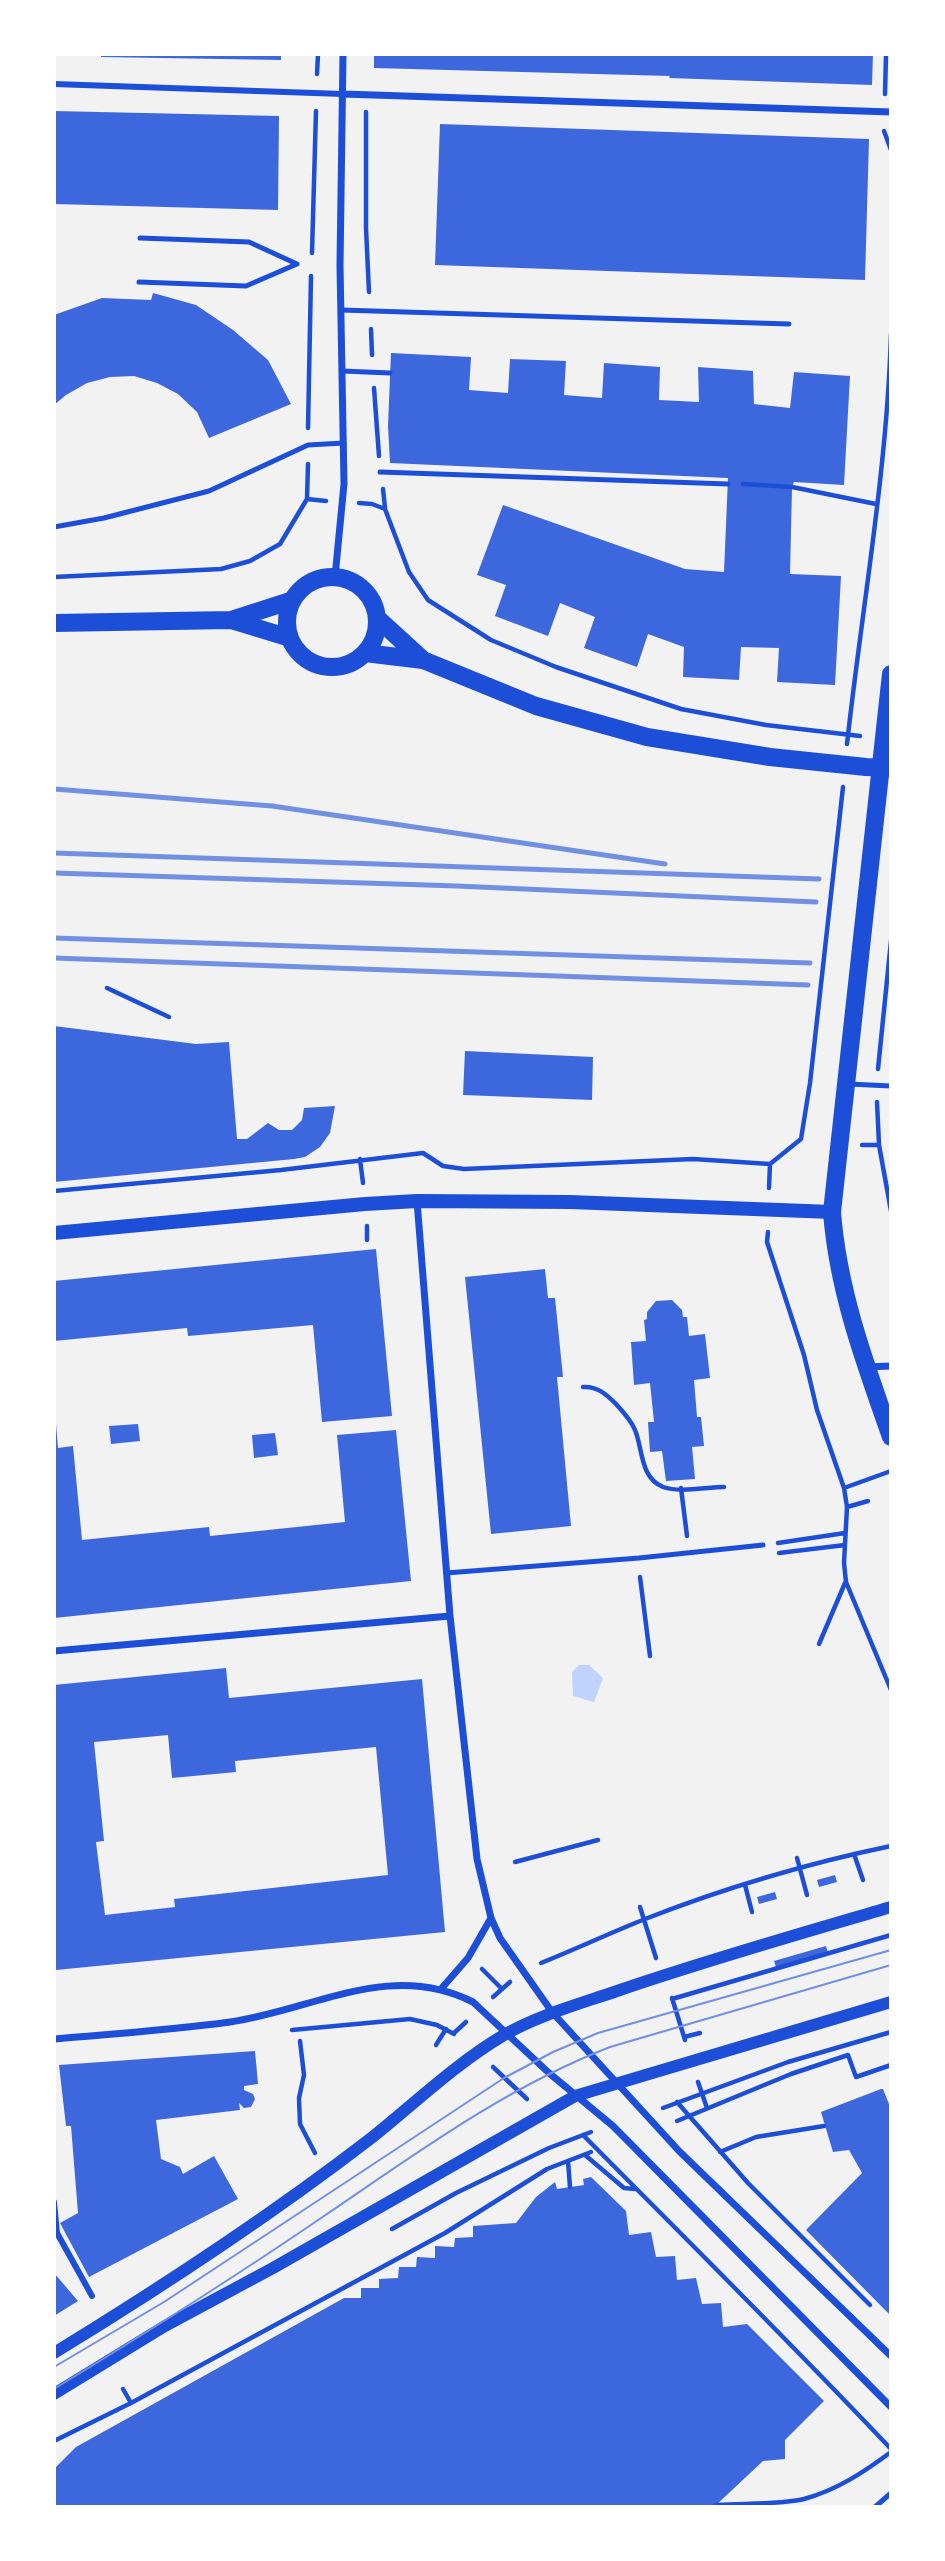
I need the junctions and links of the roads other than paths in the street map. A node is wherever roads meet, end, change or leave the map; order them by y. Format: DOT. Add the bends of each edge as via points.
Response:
graph roads {
  1 [pos="343,54"];
  2 [pos="54,84"];
  3 [pos="342,94"];
  4 [pos="891,112"];
  5 [pos="140,238"];
  6 [pos="139,282"];
  7 [pos="341,310"];
  8 [pos="789,324"];
  9 [pos="342,371"];
  10 [pos="390,373"];
  11 [pos="344,443"];
  12 [pos="380,472"];
  13 [pos="728,484"];
  14 [pos="54,527"];
  15 [pos="335,577"];
  16 [pos="293,600"];
  17 [pos="377,618"];
  18 [pos="230,620"];
  19 [pos="54,623"];
  20 [pos="290,638"];
  21 [pos="365,653"];
  22 [pos="423,660"];
  23 [pos="891,674"];
  24 [pos="891,768"];
  25 [pos="846,1084"];
  26 [pos="891,1086"];
  27 [pos="417,1201"];
  28 [pos="832,1212"];
  29 [pos="54,1233"];
  30 [pos="891,1366"];
  31 [pos="866,1367"];
  32 [pos="891,1437"];
  33 [pos="763,1545"];
  34 [pos="446,1573"];
  35 [pos="450,1616"];
  36 [pos="54,1651"];
  37 [pos="891,1907"];
  38 [pos="491,1918"];
  39 [pos="441,1989"];
  40 [pos="891,2002"];
  41 [pos="552,2012"];
  42 [pos="505,2034"];
  43 [pos="54,2039"];
  44 [pos="618,2083"];
  45 [pos="575,2096"];
  46 [pos="54,2202"];
  47 [pos="92,2296"];
  48 [pos="54,2353"];
  49 [pos="891,2356"];
  50 [pos="54,2394"];
  51 [pos="891,2407"];
  52 [pos="891,2493"];
  53 [pos="875,2507"];
  1 -- 3 [label="street"];
  2 -- 3 [label="street"];
  3 -- 4 [label="street"];
  3 -- 7 [label="street"];
  5 -- 6 [label="lane" via="249,242 297,264 246,286"];
  7 -- 8 [label="lane"];
  7 -- 9 [label="street"];
  9 -- 10 [label="lane"];
  9 -- 11 [label="street"];
  11 -- 14 [label="lane" via="308,445 209,491 104,519"];
  11 -- 15 [label="street"];
  12 -- 13 [label="lane"];
  15 -- 16 [label="main road" via="306,585"];
  15 -- 17 [label="main road" via="359,585 375,605"];
  16 -- 18 [label="main road"];
  16 -- 20 [label="main road" via="287,625"];
  17 -- 21 [label="main road"];
  17 -- 22 [label="main road"];
  18 -- 19 [label="main road"];
  18 -- 20 [label="main road"];
  20 -- 21 [label="main road" via="303,656 323,666 345,665"];
  21 -- 22 [label="main road"];
  22 -- 24 [label="main road" via="536,706 647,737 770,757"];
  23 -- 25 [label="main road"];
  25 -- 26 [label="lane"];
  25 -- 28 [label="main road"];
  27 -- 28 [label="main road"];
  27 -- 29 [label="main road"];
  27 -- 34 [label="street"];
  28 -- 31 [label="main road" via="842,1288"];
  30 -- 31 [label="street"];
  31 -- 32 [label="main road"];
  33 -- 34 [label="lane"];
  34 -- 35 [label="street"];
  35 -- 36 [label="street"];
  35 -- 38 [label="street" via="477,1859"];
  37 -- 41 [label="street"];
  38 -- 39 [label="street" via="468,1958"];
  38 -- 41 [label="street"];
  39 -- 42 [label="street" via="473,2003"];
  39 -- 43 [label="street" via="405,1984 371,1988 232,2021"];
  40 -- 44 [label="street"];
  41 -- 42 [label="street"];
  41 -- 44 [label="street"];
  42 -- 45 [label="street"];
  42 -- 48 [label="street" via="284,2201"];
  44 -- 45 [label="street"];
  44 -- 49 [label="street" via="679,2151"];
  45 -- 50 [label="street" via="164,2326"];
  45 -- 51 [label="street" via="614,2126"];
  46 -- 47 [label="street" via="57,2233"];
  52 -- 53 [label="lane"];
}
